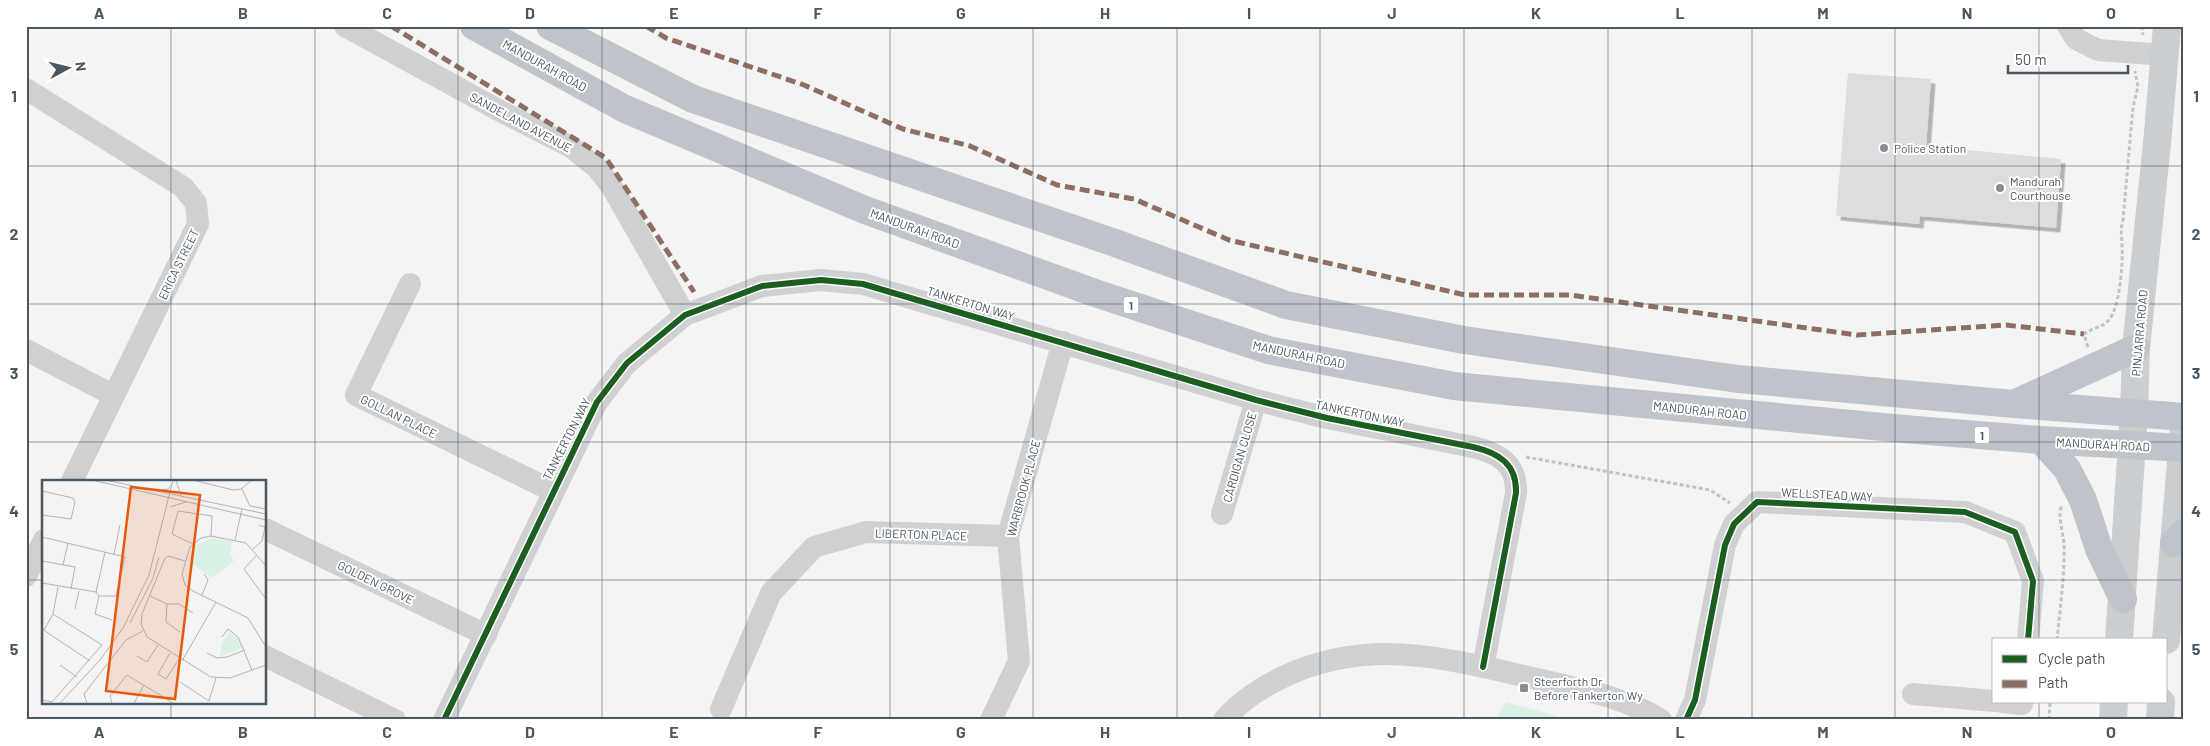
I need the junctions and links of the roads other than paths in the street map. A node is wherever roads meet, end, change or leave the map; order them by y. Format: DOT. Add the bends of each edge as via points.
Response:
graph roads {
  1 [pos="345,26"];
  2 [pos="474,26"];
  3 [pos="550,26"];
  4 [pos="2068,26"];
  5 [pos="2167,26"];
  6 [pos="2165,55"];
  7 [pos="26,89"];
  8 [pos="410,284"];
  9 [pos="685,315"];
  10 [pos="1063,342"];
  11 [pos="2136,348"];
  12 [pos="26,350"];
  13 [pos="113,395"];
  14 [pos="1256,400"];
  15 [pos="2014,404"];
  16 [pos="2134,412"];
  17 [pos="2184,417"];
  18 [pos="2041,440"];
  19 [pos="2183,441"];
  20 [pos="2132,445"];
  21 [pos="72,480"];
  22 [pos="553,491"];
  23 [pos="1222,514"];
  24 [pos="266,529"];
  25 [pos="1008,536"];
  26 [pos="2179,538"];
  27 [pos="42,544"];
  28 [pos="26,576"];
  29 [pos="2122,599"];
  30 [pos="486,635"];
  31 [pos="2028,638"];
  32 [pos="2119,638"];
  33 [pos="2166,638"];
  34 [pos="266,656"];
  35 [pos="1483,667"];
  36 [pos="1913,694"];
  37 [pos="1992,702"];
  38 [pos="2114,704"];
  39 [pos="2161,704"];
  40 [pos="720,709"];
  41 [pos="396,720"];
  42 [pos="444,720"];
  43 [pos="991,720"];
  44 [pos="1224,720"];
  45 [pos="1661,720"];
  46 [pos="1686,720"];
  47 [pos="2113,720"];
  48 [pos="2160,720"];
  1 -- 9 [label="street, SANDELAND AVENUE" via="571,147 597,168 612,187"];
  2 -- 18 [label="highway, MANDURAH ROAD / 1" via="625,109 865,210 1095,293 1268,350 1454,386"];
  3 -- 15 [label="highway" via="693,99 1286,305 1464,340 1738,378"];
  4 -- 6 [label="street" via="2076,39 2098,50"];
  5 -- 6 [label="main road, PINJARRA ROAD"];
  6 -- 11 [label="main road, PINJARRA ROAD"];
  7 -- 13 [label="street, ERICA STREET" via="183,188 196,203 198,224"];
  8 -- 22 [label="street, GOLLAN PLACE" via="356,395"];
  9 -- 10 [label="street, TANKERTON WAY" via="762,286 821,280 863,284"];
  9 -- 22 [label="street, TANKERTON WAY" via="627,363 597,402"];
  10 -- 14 [label="street, TANKERTON WAY"];
  10 -- 25 [label="street, WARBROOK PLACE"];
  11 -- 15 [label="highway"];
  11 -- 16 [label="main road, PINJARRA ROAD"];
  12 -- 13 [label="street"];
  13 -- 21 [label="street, ERICA STREET"];
  14 -- 23 [label="street, CARDIGAN CLOSE"];
  14 -- 35 [label="street, TANKERTON WAY" via="1327,418 1473,446 1502,458 1516,481 1516,493"];
  15 -- 16 [label="highway"];
  16 -- 17 [label="highway"];
  16 -- 20 [label="main road, PINJARRA ROAD"];
  18 -- 20 [label="highway, MANDURAH ROAD / 1"];
  18 -- 29 [label="highway" via="2068,469"];
  19 -- 20 [label="highway, MANDURAH ROAD / 1"];
  19 -- 26 [label="main road"];
  20 -- 29 [label="main road, PINJARRA ROAD"];
  22 -- 30 [label="street, TANKERTON WAY"];
  24 -- 30 [label="street, GOLDEN GROVE"];
  25 -- 40 [label="street, LIBERTON PLACE" via="866,532 814,546 771,593"];
  25 -- 43 [label="street, WARBROOK PLACE" via="1019,661"];
  26 -- 33 [label="main road"];
  27 -- 28 [label="street"];
  29 -- 32 [label="main road, PINJARRA ROAD"];
  30 -- 42 [label="street, TANKERTON WAY"];
  31 -- 46 [label="street, WELLSTEAD WAY" via="2032,581 2015,532 1965,512 1757,502 1734,524 1725,545 1695,700"];
  34 -- 41 [label="street"];
  35 -- 44 [label="street" via="1392,653 1346,656 1323,661 1274,681 1235,707"];
  35 -- 45 [label="street" via="1588,691 1646,710"];
  36 -- 37 [label="street"];
  38 -- 47 [label="main road"];
  39 -- 48 [label="main road"];
}
